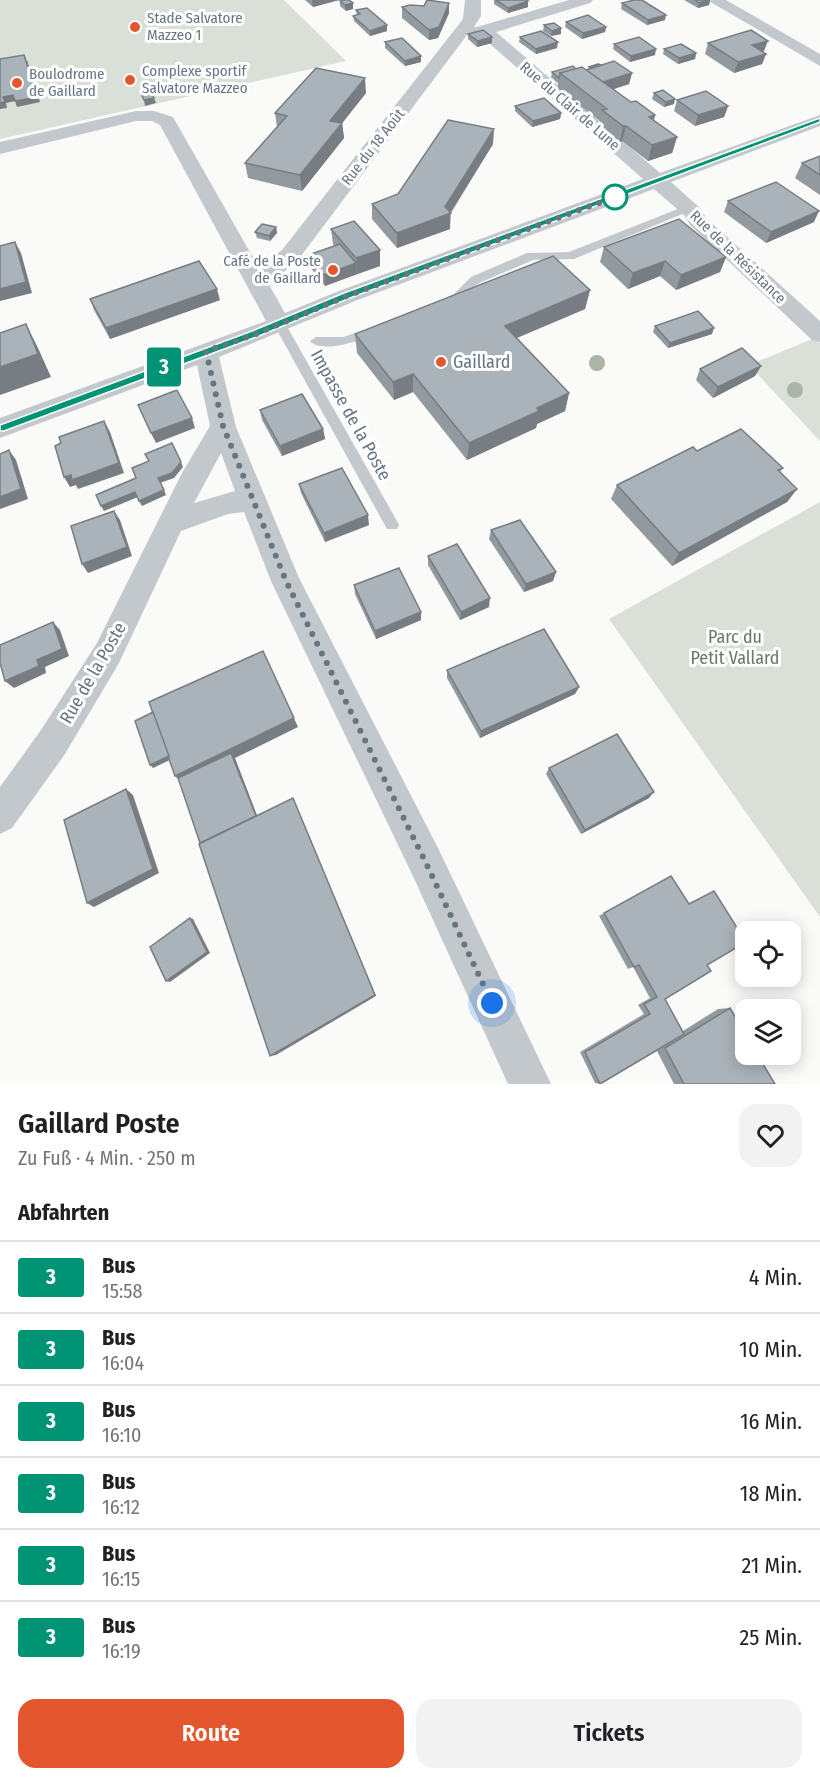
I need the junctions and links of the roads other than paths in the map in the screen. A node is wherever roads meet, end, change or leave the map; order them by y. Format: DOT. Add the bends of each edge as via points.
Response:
graph roads {
  1 [pos="473,0"];
  2 [pos="585,0"];
  3 [pos="715,0"];
  4 [pos="463,30"];
  5 [pos="484,30"];
  6 [pos="820,61"];
  7 [pos="820,120"];
  8 [pos="0,147"];
  9 [pos="656,180"];
  10 [pos="688,208"];
  11 [pos="254,279"];
  12 [pos="429,309"];
  13 [pos="279,323"];
  14 [pos="381,328"];
  15 [pos="820,334"];
  16 [pos="316,341"];
  17 [pos="206,351"];
  18 [pos="223,426"];
  19 [pos="0,428"];
  20 [pos="252,499"];
  21 [pos="173,522"];
  22 [pos="392,525"];
  23 [pos="0,816"];
  24 [pos="530,1084"];
  1 -- 4 [label="street, Rue du 18 Août" via="473,16"];
  2 -- 5 [label="street"];
  3 -- 6 [label="street"];
  4 -- 5 [label="street"];
  4 -- 11 [label="street, Rue du 18 Août" via="290,255 273,270"];
  5 -- 9 [label="street, Rue du Clair de Lune"];
  7 -- 9 [label="street"];
  8 -- 11 [label="street" via="136,116 167,121"];
  9 -- 10 [label="street, Rue de la Résistance"];
  9 -- 13 [label="street"];
  10 -- 12 [label="lane" via="570,256 531,256 475,280 458,297"];
  10 -- 15 [label="street, Rue de la Résistance" via="697,221"];
  11 -- 13 [label="street"];
  13 -- 17 [label="street"];
  13 -- 22 [label="lane, Impasse de la Poste"];
  14 -- 16 [label="lane" via="343,341"];
  17 -- 18 [label="street"];
  17 -- 19 [label="street"];
  18 -- 20 [label="street"];
  18 -- 21 [label="street, Rue de la Poste" via="195,473"];
  20 -- 21 [label="street" via="226,503"];
  20 -- 24 [label="street" via="286,581"];
  21 -- 23 [label="street, Rue de la Poste" via="108,653 53,742"];
}
